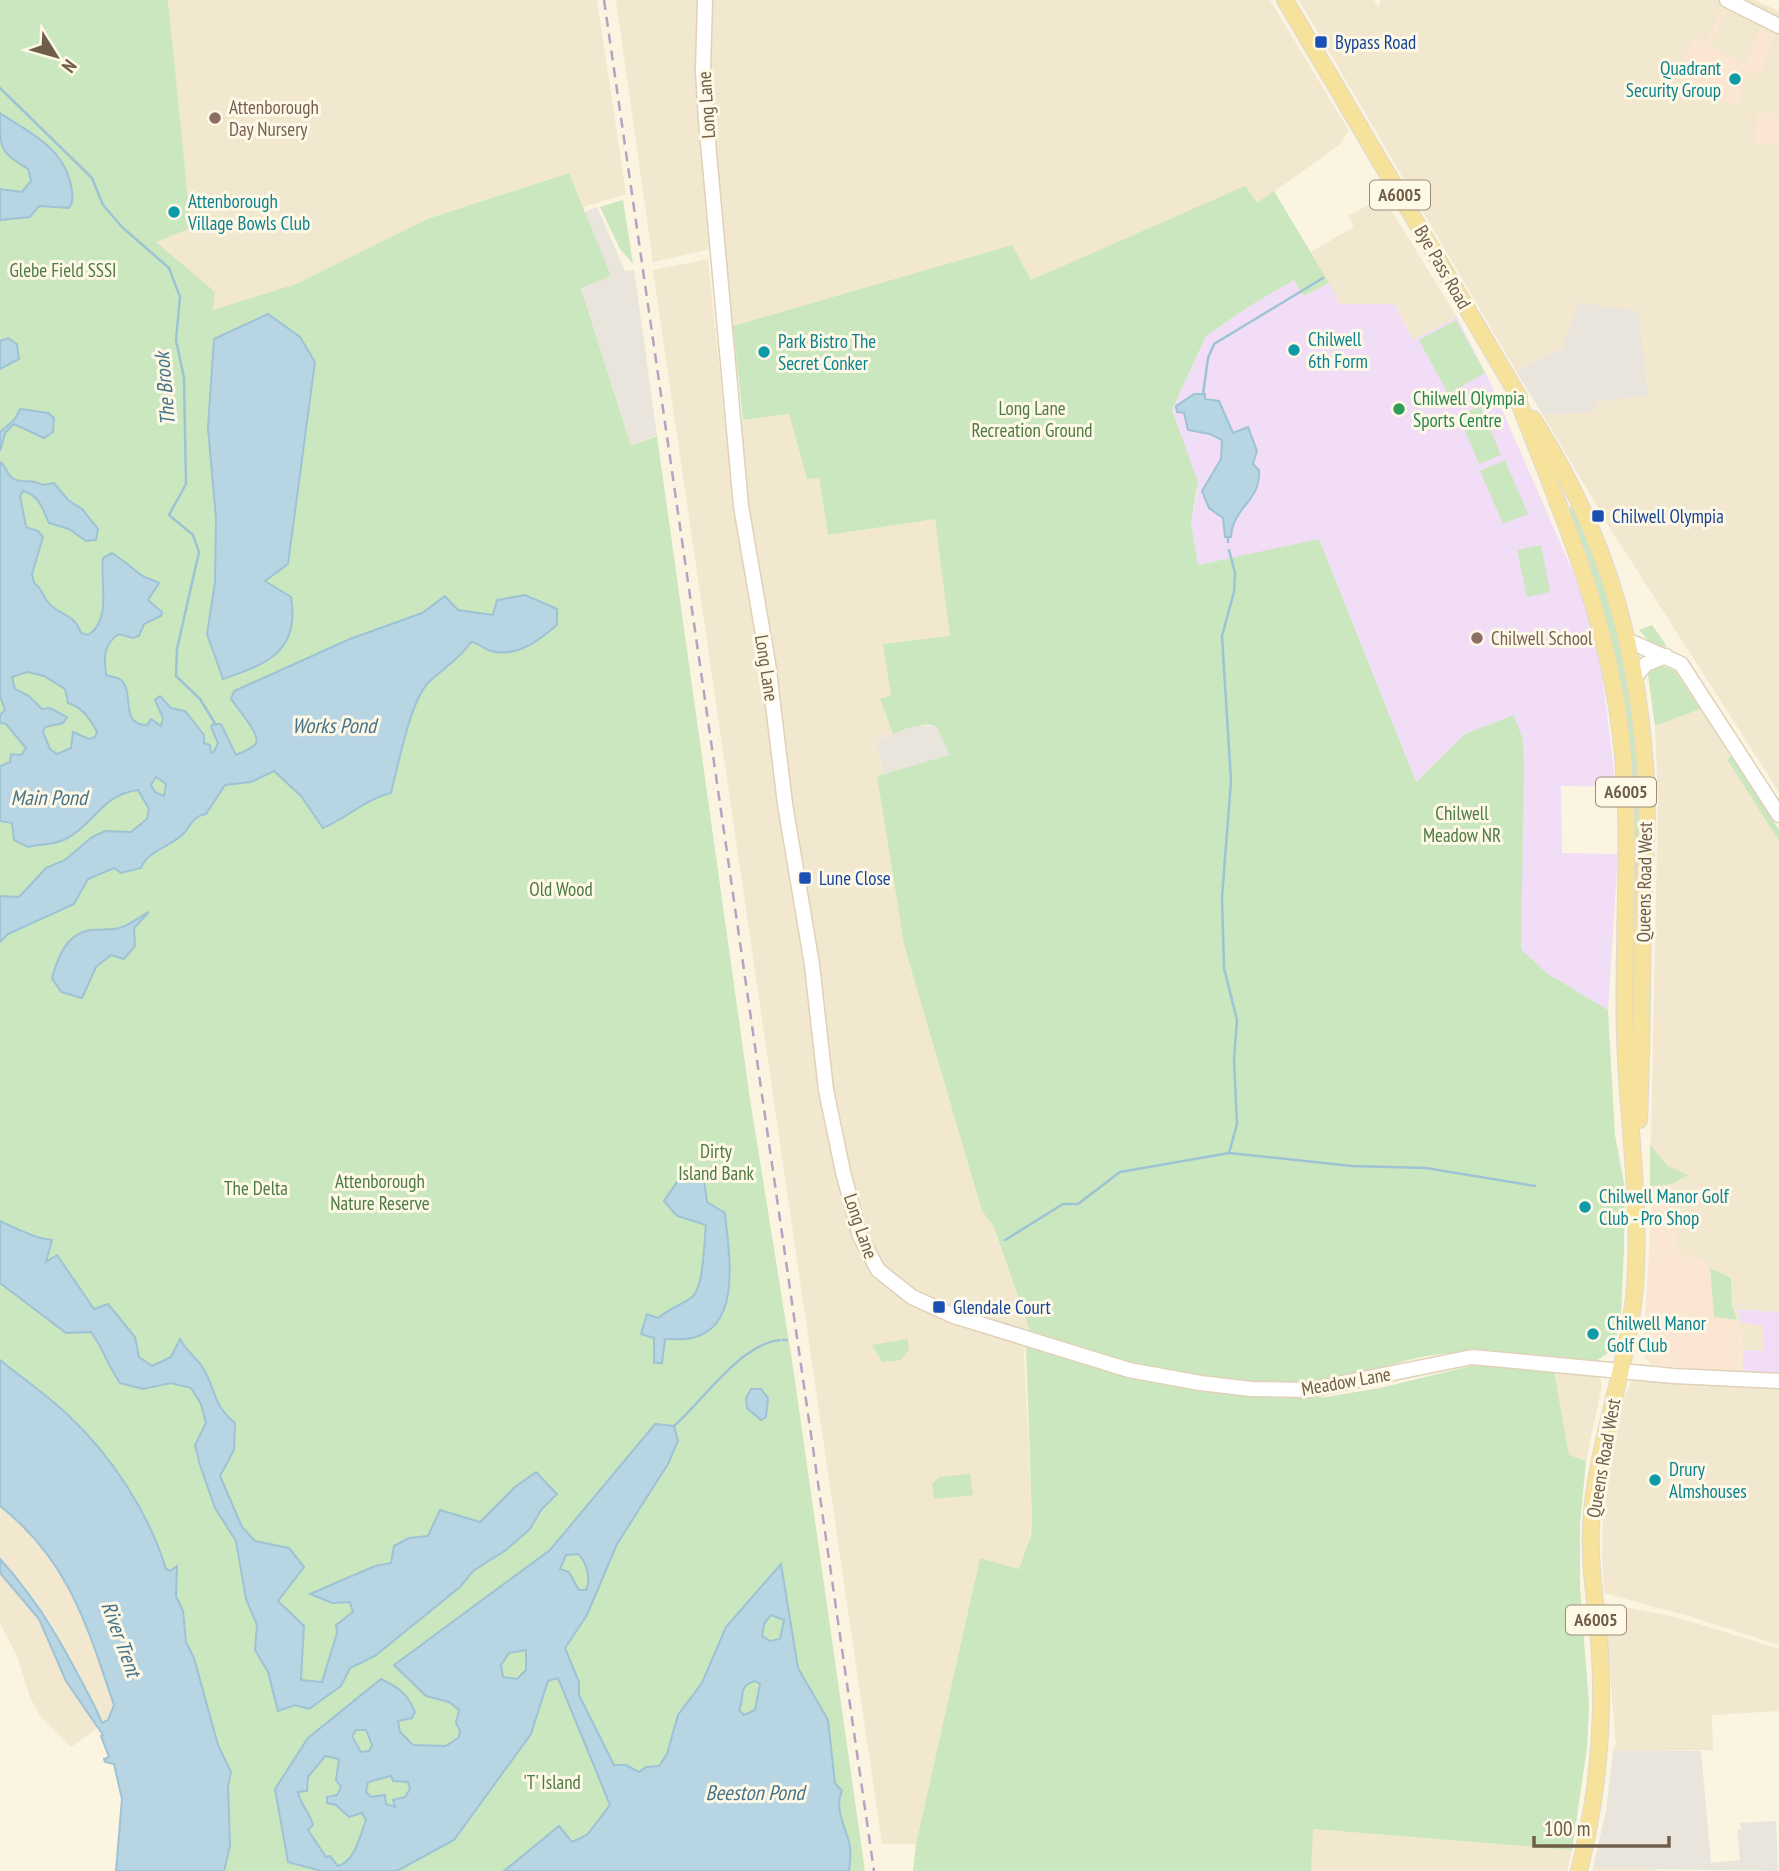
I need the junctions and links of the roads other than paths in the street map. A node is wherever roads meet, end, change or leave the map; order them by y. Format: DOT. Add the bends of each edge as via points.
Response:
graph roads {
  1 [pos="705,0"];
  2 [pos="1285,0"];
  3 [pos="1727,0"];
  4 [pos="1779,26"];
  5 [pos="1514,390"];
  6 [pos="1629,641"];
  7 [pos="1666,656"];
  8 [pos="1611,670"];
  9 [pos="1635,677"];
  10 [pos="1779,815"];
  11 [pos="1636,1171"];
  12 [pos="923,1303"];
  13 [pos="1620,1371"];
  14 [pos="1779,1381"];
  15 [pos="1579,1871"];
  1 -- 12 [label="street, Long Lane" via="706,120 741,506 813,965 826,1090 866,1251 886,1278"];
  2 -- 5 [label="main road, Bye Pass Road / A6005"];
  3 -- 4 [label="street"];
  5 -- 6 [label="main road, Bye Pass Road / A6005" via="1565,473 1596,536"];
  5 -- 8 [label="main road, Bye Pass Road / A6005" via="1598,610"];
  6 -- 7 [label="street"];
  6 -- 9 [label="main road, Bye Pass Road / A6005"];
  7 -- 9 [label="street" via="1646,664"];
  7 -- 10 [label="street" via="1690,675"];
  8 -- 11 [label="main road, Queens Road West / A6005" via="1628,821 1624,983"];
  9 -- 11 [label="main road, Queens Road West / A6005" via="1646,781"];
  11 -- 13 [label="main road, Queens Road West / A6005" via="1635,1289"];
  12 -- 13 [label="street, Meadow Lane" via="1129,1370 1251,1390 1332,1387 1472,1357"];
  13 -- 14 [label="street, Meadow Lane"];
  13 -- 15 [label="main road, Queens Road West / A6005" via="1592,1508 1591,1564 1602,1722"];
}
